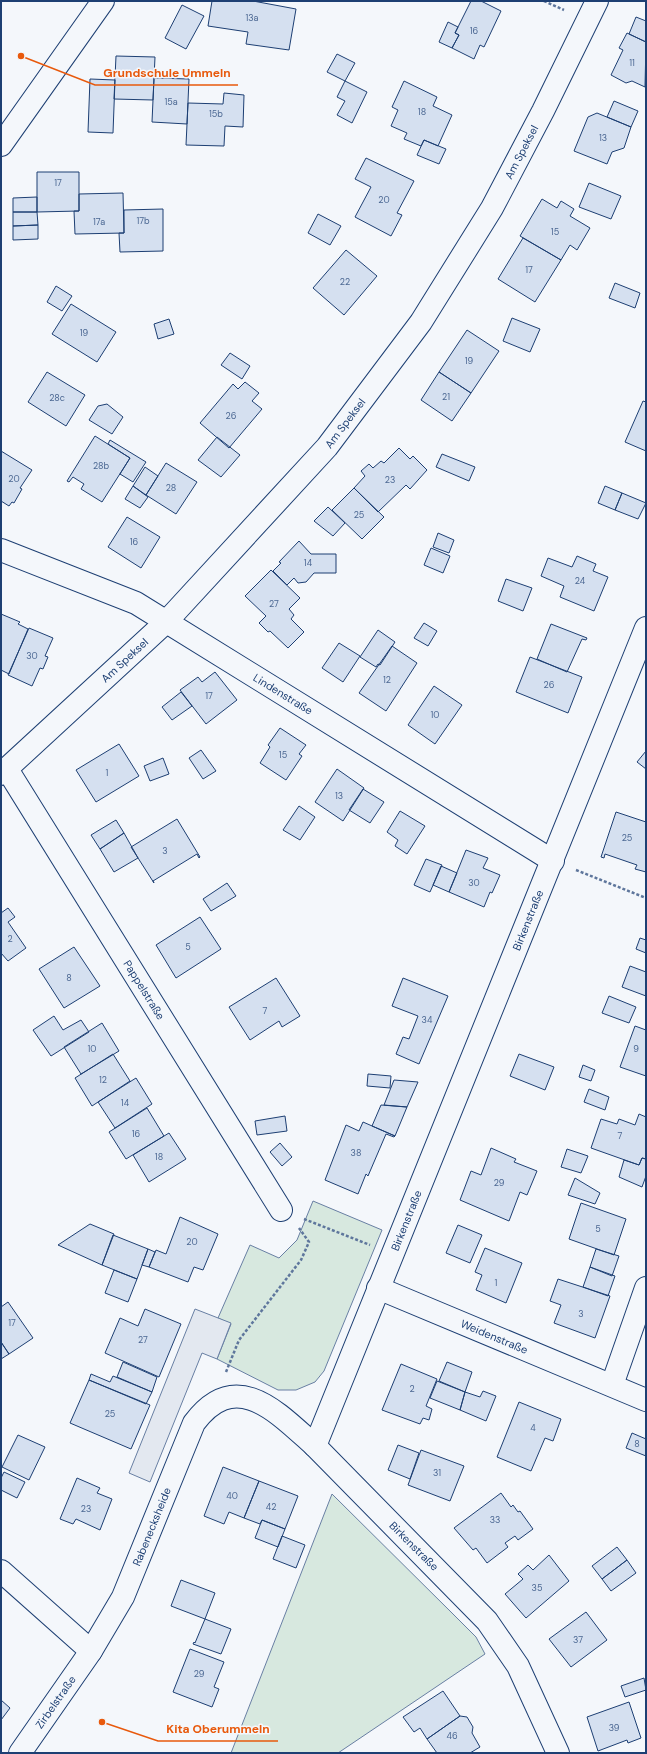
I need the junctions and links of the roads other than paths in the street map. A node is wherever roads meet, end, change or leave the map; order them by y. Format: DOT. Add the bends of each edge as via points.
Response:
graph roads {
  1 [pos="103,1"];
  2 [pos="597,1"];
  3 [pos="1,145"];
  4 [pos="1,550"];
  5 [pos="166,622"];
  6 [pos="646,628"];
  7 [pos="4,772"];
  8 [pos="553,861"];
  9 [pos="281,1210"];
  10 [pos="378,1288"];
  11 [pos="646,1288"];
  12 [pos="612,1385"];
  13 [pos="646,1400"];
  14 [pos="314,1446"];
  15 [pos="1,1571"];
  16 [pos="90,1651"];
  17 [pos="20,1753"];
  18 [pos="558,1753"];
  1 -- 3 [label="street"];
  2 -- 5 [label="street, Am Speksel" via="492,208 421,322 327,447"];
  4 -- 5 [label="street, Lindenstraße" via="136,603"];
  5 -- 7 [label="street, Am Speksel"];
  5 -- 8 [label="street, Lindenstraße"];
  6 -- 8 [label="street, Birkenstraße"];
  7 -- 9 [label="street, Pappelstraße"];
  8 -- 10 [label="street, Birkenstraße"];
  10 -- 12 [label="street, Weidenstraße"];
  10 -- 14 [label="street, Birkenstraße"];
  11 -- 12 [label="street"];
  12 -- 13 [label="street, Weidenstraße"];
  14 -- 16 [label="street, Rabenecksheide" via="274,1409 246,1397 222,1398 204,1411 194,1423 124,1597"];
  14 -- 18 [label="street, Birkenstraße" via="487,1621 518,1666"];
  15 -- 16 [label="street"];
  16 -- 17 [label="street, Zirbelstraße"];
}
